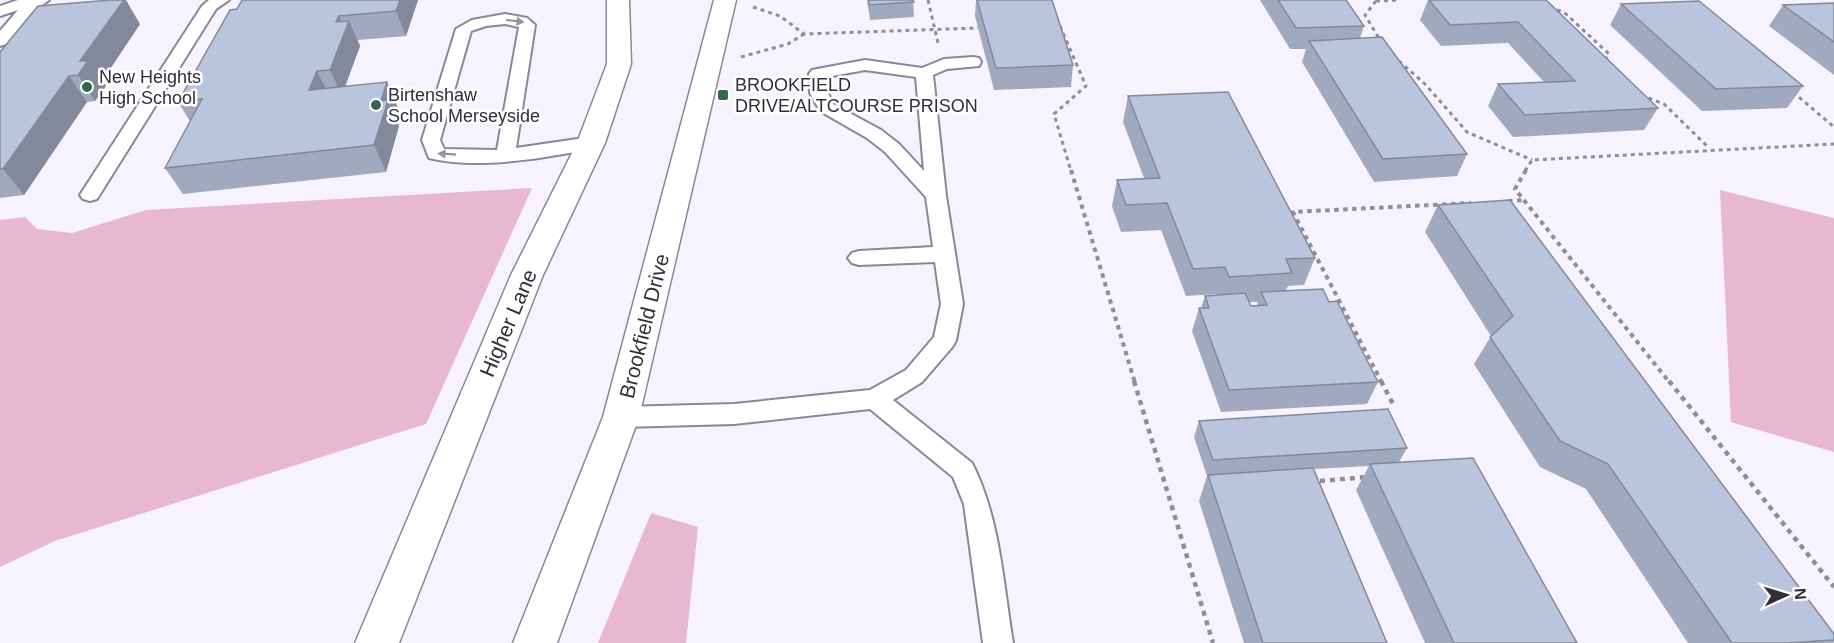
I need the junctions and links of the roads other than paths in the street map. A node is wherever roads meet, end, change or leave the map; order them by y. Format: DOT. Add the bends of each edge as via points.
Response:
graph roads {
  1 [pos="33,0"];
  2 [pos="41,0"];
  3 [pos="221,0"];
  4 [pos="618,0"];
  5 [pos="724,2"];
  6 [pos="0,11"];
  7 [pos="0,41"];
  8 [pos="973,62"];
  9 [pos="924,72"];
  10 [pos="591,143"];
  11 [pos="506,153"];
  12 [pos="90,195"];
  13 [pos="936,196"];
  14 [pos="944,254"];
  15 [pos="860,258"];
  16 [pos="875,399"];
  17 [pos="621,417"];
  18 [pos="377,643"];
  19 [pos="535,643"];
  20 [pos="998,643"];
  1 -- 6 [label="lane"];
  2 -- 7 [label="lane" via="29,7"];
  3 -- 12 [label="lane" via="210,6"];
  4 -- 10 [label="street, Higher Lane" via="619,64"];
  5 -- 17 [label="street, Brookfield Drive"];
  8 -- 9 [label="lane" via="944,64"];
  9 -- 13 [label="lane"];
  9 -- 13 [label="lane" via="865,65 842,68 818,74 819,93 826,107 892,148"];
  10 -- 11 [label="lane" via="559,150"];
  10 -- 18 [label="street, Higher Lane" via="527,275"];
  11 -- 11 [label="lane, one-way" via="447,155 436,153 431,140 464,29 483,21 516,19 527,25"];
  13 -- 14 [label="lane"];
  14 -- 15 [label="lane"];
  14 -- 16 [label="lane" via="952,304 945,340 914,376"];
  16 -- 17 [label="lane" via="734,414"];
  16 -- 20 [label="lane" via="963,470 977,504"];
  17 -- 19 [label="street, Brookfield Drive"];
}
